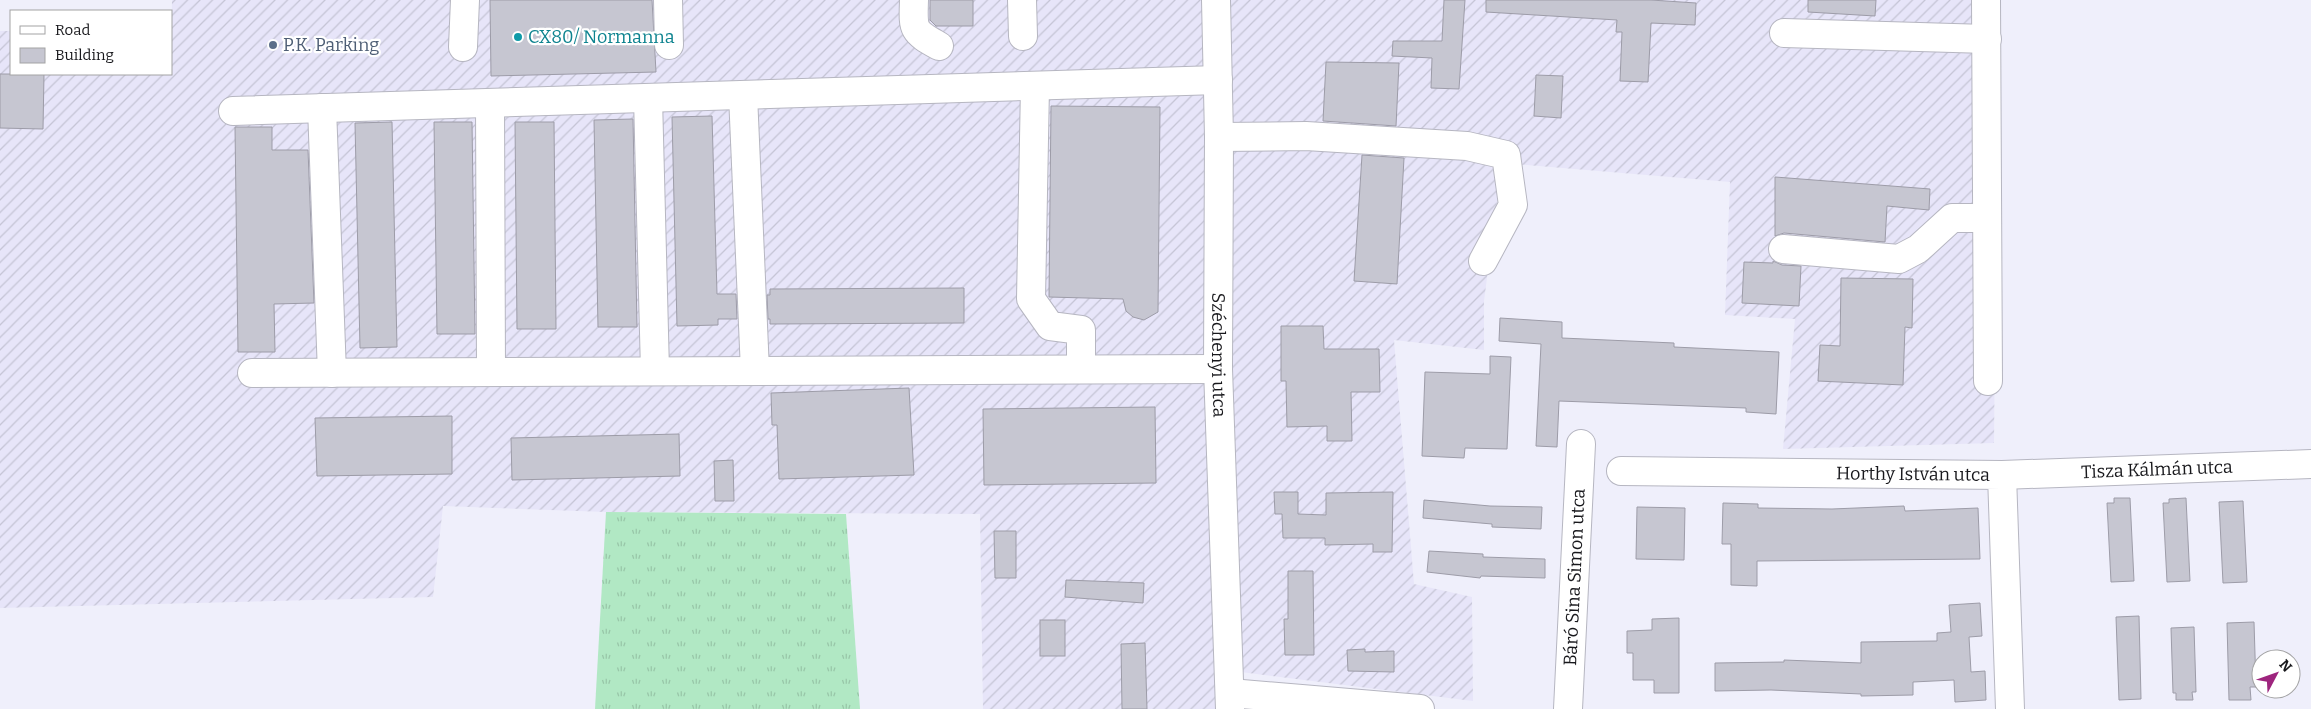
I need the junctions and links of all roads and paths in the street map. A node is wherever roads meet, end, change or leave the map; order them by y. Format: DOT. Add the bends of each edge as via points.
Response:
graph roads {
  1 [pos="465,0"];
  2 [pos="668,0"];
  3 [pos="914,0"];
  4 [pos="1022,0"];
  5 [pos="1216,0"];
  6 [pos="1986,0"];
  7 [pos="1784,34"];
  8 [pos="1023,36"];
  9 [pos="1987,39"];
  10 [pos="669,46"];
  11 [pos="939,46"];
  12 [pos="463,47"];
  13 [pos="1218,80"];
  14 [pos="1035,86"];
  15 [pos="743,95"];
  16 [pos="648,98"];
  17 [pos="490,103"];
  18 [pos="322,108"];
  19 [pos="233,111"];
  20 [pos="1219,137"];
  21 [pos="1988,218"];
  22 [pos="1783,248"];
  23 [pos="1482,261"];
  24 [pos="1218,369"];
  25 [pos="1081,370"];
  26 [pos="655,371"];
  27 [pos="755,371"];
  28 [pos="491,372"];
  29 [pos="252,373"];
  30 [pos="332,373"];
  31 [pos="1988,382"];
  32 [pos="1581,444"];
  33 [pos="2311,464"];
  34 [pos="1621,471"];
  35 [pos="2002,475"];
  36 [pos="1230,701"];
  37 [pos="1420,709"];
  38 [pos="1568,709"];
  39 [pos="2010,709"];
  1 -- 12 [label="street"];
  2 -- 10 [label="street"];
  3 -- 11 [label="street" via="914,25 920,35"];
  4 -- 8 [label="street"];
  5 -- 13 [label="street, Széchenyi utca"];
  6 -- 9 [label="street"];
  7 -- 9 [label="street"];
  9 -- 21 [label="street"];
  13 -- 14 [label="street"];
  13 -- 20 [label="street, Széchenyi utca"];
  14 -- 15 [label="street"];
  14 -- 25 [label="street" via="1031,299 1050,326 1081,330"];
  15 -- 16 [label="street"];
  15 -- 27 [label="street"];
  16 -- 17 [label="street"];
  16 -- 26 [label="street"];
  17 -- 18 [label="street"];
  17 -- 28 [label="street"];
  18 -- 19 [label="street"];
  18 -- 30 [label="street"];
  20 -- 23 [label="street" via="1306,136 1458,145 1506,155 1513,205"];
  20 -- 24 [label="street, Széchenyi utca"];
  21 -- 22 [label="street" via="1952,218 1918,249 1899,258"];
  21 -- 31 [label="street"];
  24 -- 25 [label="street"];
  24 -- 36 [label="street, Széchenyi utca"];
  25 -- 27 [label="street"];
  26 -- 27 [label="street"];
  26 -- 28 [label="street"];
  28 -- 30 [label="street"];
  29 -- 30 [label="street"];
  32 -- 38 [label="street, Báró Sina Simon utca"];
  33 -- 35 [label="street, Tisza Kálmán utca"];
  34 -- 35 [label="street, Horthy István utca"];
  35 -- 39 [label="street, Horthy István utca"];
  36 -- 37 [label="street"];
}
